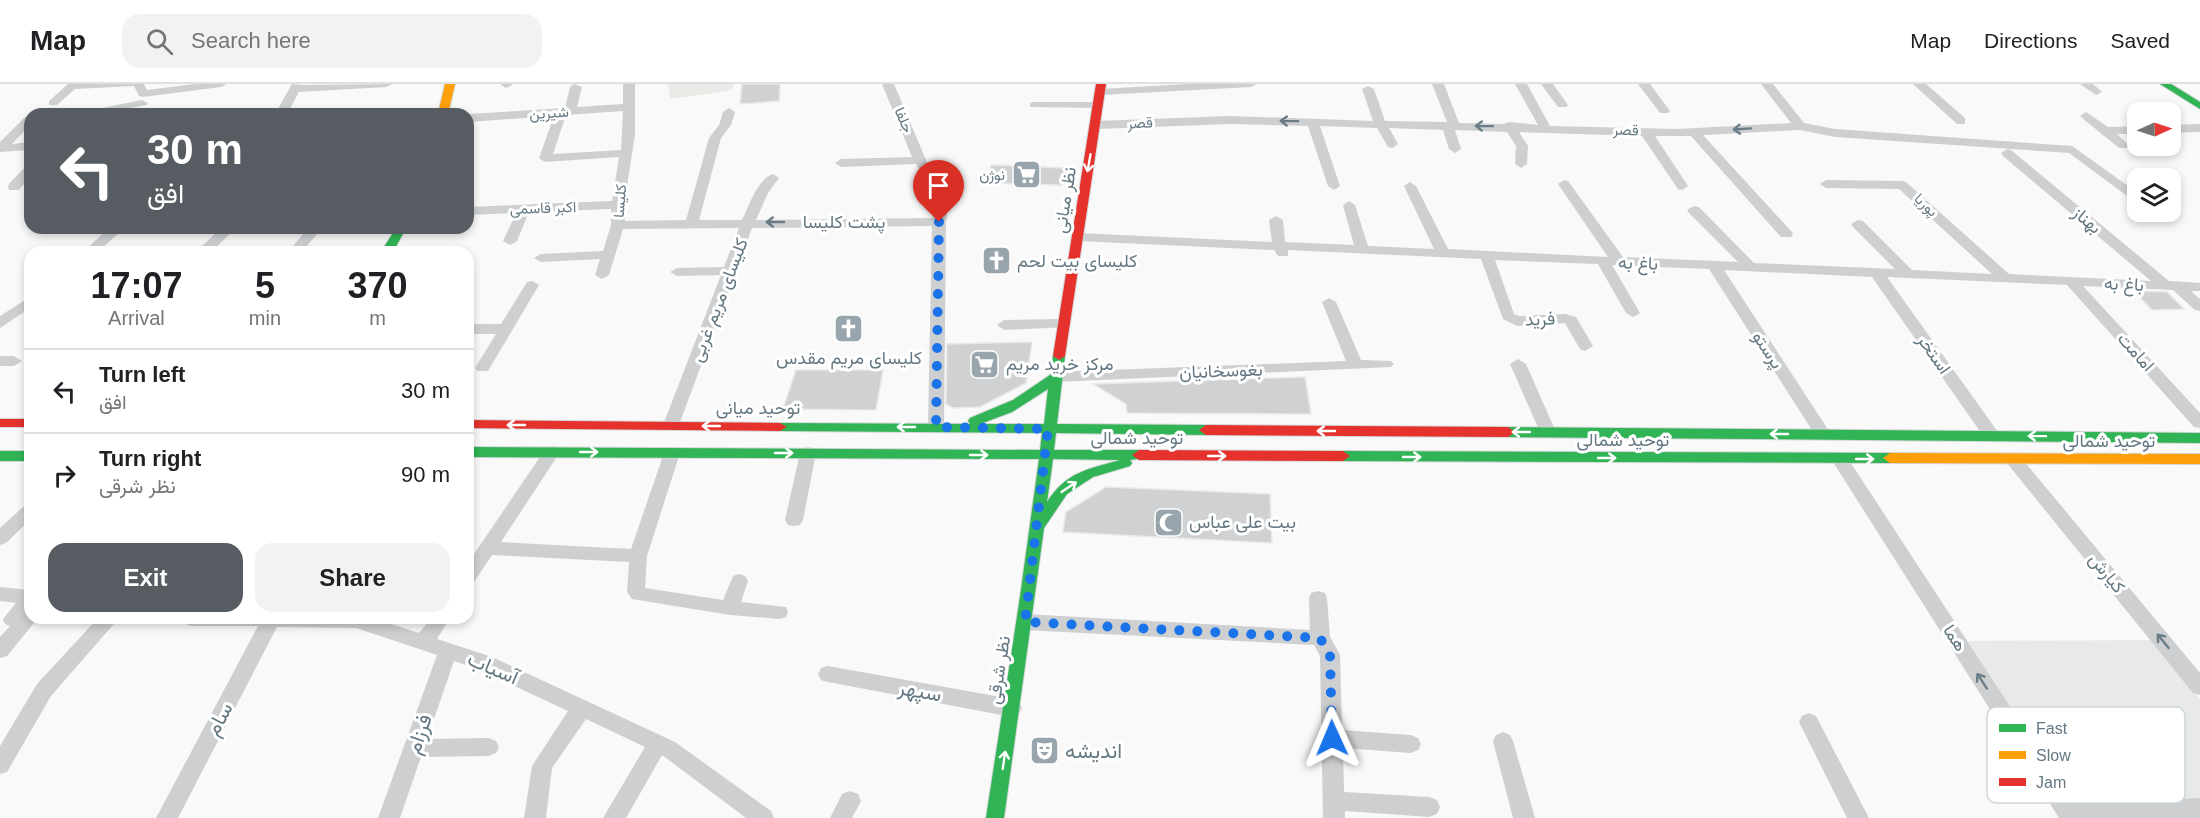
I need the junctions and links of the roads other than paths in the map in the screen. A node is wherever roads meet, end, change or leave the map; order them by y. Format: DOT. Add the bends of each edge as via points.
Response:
graph roads {
  1 [pos="130,84"];
  2 [pos="220,84"];
  3 [pos="386,84"];
  4 [pos="450,84"];
  5 [pos="629,84"];
  6 [pos="888,84"];
  7 [pos="1251,84"];
  8 [pos="1438,84"];
  9 [pos="1521,84"];
  10 [pos="1547,84"];
  11 [pos="1644,84"];
  12 [pos="1767,84"];
  13 [pos="1919,84"];
  14 [pos="2165,84"];
  15 [pos="297,87"];
  16 [pos="576,87"];
  17 [pos="1368,89"];
  18 [pos="1100,94"];
  19 [pos="140,99"];
  20 [pos="53,103"];
  21 [pos="1034,105"];
  22 [pos="1250,105"];
  23 [pos="1562,105"];
  24 [pos="2200,106"];
  25 [pos="630,107"];
  26 [pos="112,108"];
  27 [pos="285,108"];
  28 [pos="444,108"];
  29 [pos="1664,111"];
  30 [pos="565,112"];
  31 [pos="729,112"];
  32 [pos="2086,116"];
  33 [pos="474,118"];
  34 [pos="1255,120"];
  35 [pos="1312,121"];
  36 [pos="1961,121"];
  37 [pos="1380,123"];
  38 [pos="24,124"];
  39 [pos="1096,125"];
  40 [pos="1451,125"];
  41 [pos="1509,126"];
  42 [pos="1800,126"];
  43 [pos="1545,127"];
  44 [pos="2200,128"];
  45 [pos="2127,130"];
  46 [pos="2181,130"];
  47 [pos="1645,131"];
  48 [pos="2105,131"];
  49 [pos="1695,132"];
  50 [pos="2181,140"];
  51 [pos="1392,144"];
  52 [pos="2186,144"];
  53 [pos="2123,145"];
  54 [pos="24,146"];
  55 [pos="0,148"];
  56 [pos="1455,149"];
  57 [pos="626,153"];
  58 [pos="2007,153"];
  59 [pos="920,160"];
  60 [pos="841,163"];
  61 [pos="1521,164"];
  62 [pos="24,176"];
  63 [pos="773,178"];
  64 [pos="1564,184"];
  65 [pos="1826,184"];
  66 [pos="1334,186"];
  67 [pos="1410,186"];
  68 [pos="1682,186"];
  69 [pos="24,187"];
  70 [pos="2127,192"];
  71 [pos="618,205"];
  72 [pos="1350,205"];
  73 [pos="524,209"];
  74 [pos="1694,210"];
  75 [pos="474,211"];
  76 [pos="1276,220"];
  77 [pos="692,222"];
  78 [pos="748,222"];
  79 [pos="939,222"];
  80 [pos="1858,224"];
  81 [pos="618,225"];
  82 [pos="110,234"];
  83 [pos="222,234"];
  84 [pos="310,234"];
  85 [pos="1786,234"];
  86 [pos="1077,237"];
  87 [pos="510,241"];
  88 [pos="97,246"];
  89 [pos="210,246"];
  90 [pos="300,246"];
  91 [pos="1362,250"];
  92 [pos="1282,251"];
  93 [pos="1443,254"];
  94 [pos="606,255"];
  95 [pos="1487,256"];
  96 [pos="541,258"];
  97 [pos="1603,261"];
  98 [pos="1619,262"];
  99 [pos="1714,266"];
  100 [pos="1750,267"];
  101 [pos="730,271"];
  102 [pos="1876,272"];
  103 [pos="677,273"];
  104 [pos="1908,274"];
  105 [pos="602,275"];
  106 [pos="2005,278"];
  107 [pos="2072,282"];
  108 [pos="532,285"];
  109 [pos="2172,286"];
  110 [pos="2200,287"];
  111 [pos="1329,302"];
  112 [pos="2200,307"];
  113 [pos="22,313"];
  114 [pos="1633,313"];
  115 [pos="0,324"];
  116 [pos="1064,324"];
  117 [pos="1004,326"];
  118 [pos="474,329"];
  119 [pos="507,329"];
  120 [pos="1585,346"];
  121 [pos="1386,364"];
  122 [pos="1518,364"];
  123 [pos="1355,365"];
  124 [pos="483,369"];
  125 [pos="1056,377"];
  126 [pos="0,423"];
  127 [pos="24,423"];
  128 [pos="2200,423"];
  129 [pos="474,424"];
  130 [pos="671,425"];
  131 [pos="943,427"];
  132 [pos="1048,429"];
  133 [pos="1548,432"];
  134 [pos="1823,434"];
  135 [pos="1933,435"];
  136 [pos="1992,436"];
  137 [pos="2200,438"];
  138 [pos="474,452"];
  139 [pos="552,452"];
  140 [pos="672,453"];
  141 [pos="808,453"];
  142 [pos="1045,455"];
  143 [pos="0,456"];
  144 [pos="24,456"];
  145 [pos="1159,456"];
  146 [pos="1839,458"];
  147 [pos="1949,459"];
  148 [pos="2013,459"];
  149 [pos="2200,459"];
  150 [pos="24,516"];
  151 [pos="794,520"];
  152 [pos="1036,534"];
  153 [pos="0,538"];
  154 [pos="488,548"];
  155 [pos="638,556"];
  156 [pos="474,568"];
  157 [pos="739,581"];
  158 [pos="24,588"];
  159 [pos="2,594"];
  160 [pos="24,597"];
  161 [pos="1318,598"];
  162 [pos="24,605"];
  163 [pos="729,608"];
  164 [pos="779,612"];
  165 [pos="24,622"];
  166 [pos="1025,622"];
  167 [pos="24,624"];
  168 [pos="104,624"];
  169 [pos="256,624"];
  170 [pos="368,624"];
  171 [pos="437,624"];
  172 [pos="1320,638"];
  173 [pos="424,642"];
  174 [pos="0,650"];
  175 [pos="448,651"];
  176 [pos="828,674"];
  177 [pos="2200,687"];
  178 [pos="1999,707"];
  179 [pos="582,708"];
  180 [pos="1012,708"];
  181 [pos="1809,722"];
  182 [pos="1332,738"];
  183 [pos="1503,741"];
  184 [pos="658,743"];
  185 [pos="1411,744"];
  186 [pos="489,747"];
  187 [pos="414,748"];
  188 [pos="0,765"];
  189 [pos="2061,803"];
  190 [pos="1429,807"];
  191 [pos="2200,808"];
  192 [pos="1334,809"];
  193 [pos="755,816"];
  194 [pos="2069,816"];
  195 [pos="167,818"];
  196 [pos="389,818"];
  197 [pos="535,818"];
  198 [pos="614,818"];
  199 [pos="995,818"];
  200 [pos="1524,818"];
  201 [pos="1858,818"];
  1 -- 20 [label="street" via="72,87"];
  2 -- 19 [label="street"];
  3 -- 15 [label="street"];
  4 -- 28 [label="main road"];
  5 -- 25 [label="street, کلیسا"];
  6 -- 59 [label="street, جلفا"];
  7 -- 18 [label="street"];
  8 -- 40 [label="street"];
  9 -- 43 [label="street"];
  10 -- 23 [label="street"];
  11 -- 29 [label="street"];
  12 -- 42 [label="street"];
  13 -- 36 [label="street"];
  14 -- 24 [label="main road"];
  15 -- 27 [label="street"];
  16 -- 30 [label="street"];
  17 -- 37 [label="street"];
  18 -- 21 [label="street"];
  18 -- 39 [label="main road, نظر میانی"];
  19 -- 26 [label="street"];
  22 -- 34 [label="street"];
  25 -- 30 [label="street, شیرین"];
  25 -- 57 [label="street, کلیسا"];
  30 -- 33 [label="street, شیرین"];
  30 -- 57 [label="street" via="545,158"];
  31 -- 77 [label="street" via="715,138"];
  32 -- 48 [label="street"];
  35 -- 34 [label="street, قصر, one-way"];
  34 -- 39 [label="street, قصر"];
  35 -- 37 [label="street, قصر"];
  35 -- 66 [label="street"];
  37 -- 40 [label="street, قصر"];
  37 -- 51 [label="street"];
  38 -- 55 [label="street"];
  39 -- 86 [label="main road, نظر میانی, one-way"];
  41 -- 40 [label="street, قصر, one-way"];
  40 -- 56 [label="street"];
  41 -- 43 [label="street, قصر"];
  41 -- 61 [label="street" via="1521,146"];
  42 -- 49 [label="street, قصر, one-way"];
  42 -- 70 [label="street, قصر" via="1835,133 2072,150"];
  43 -- 47 [label="street, قصر"];
  44 -- 46 [label="street"];
  45 -- 48 [label="street"];
  47 -- 49 [label="street, قصر"];
  47 -- 68 [label="street"];
  48 -- 53 [label="street"];
  49 -- 85 [label="street"];
  50 -- 52 [label="street"];
  54 -- 55 [label="street"];
  57 -- 71 [label="street, کلیسا"];
  58 -- 109 [label="street, بهناز"];
  59 -- 60 [label="street"];
  59 -- 79 [label="street, جلفا" via="943,198"];
  62 -- 69 [label="street" via="14,187"];
  63 -- 78 [label="street, کلیسای مریم غربی"];
  64 -- 98 [label="street"];
  65 -- 106 [label="street, پوریا" via="1902,185"];
  67 -- 93 [label="street"];
  71 -- 73 [label="street, اکبر قاسمی"];
  71 -- 81 [label="street, کلیسا"];
  72 -- 91 [label="street"];
  73 -- 75 [label="street, اکبر قاسمی"];
  73 -- 87 [label="street"];
  74 -- 100 [label="street"];
  76 -- 92 [label="street"];
  77 -- 78 [label="street, کلیسا"];
  77 -- 81 [label="street, کلیسا"];
  79 -- 78 [label="street, پشت کلیسا, one-way"];
  78 -- 101 [label="street, کلیسای مریم غربی"];
  79 -- 131 [label="street, جلفا"];
  80 -- 104 [label="street"];
  81 -- 94 [label="street"];
  82 -- 88 [label="street"];
  83 -- 89 [label="street"];
  84 -- 90 [label="street"];
  86 -- 92 [label="street, باغ به"];
  86 -- 116 [label="main road, نظر میانی"];
  91 -- 92 [label="street, باغ به"];
  91 -- 93 [label="street, باغ به"];
  93 -- 95 [label="street, باغ به"];
  94 -- 96 [label="street"];
  94 -- 105 [label="street"];
  95 -- 97 [label="street, باغ به"];
  95 -- 120 [label="street, فرید" via="1508,316 1517,321 1571,320"];
  97 -- 98 [label="street, باغ به"];
  97 -- 114 [label="street"];
  98 -- 99 [label="street, باغ به"];
  99 -- 100 [label="street, باغ به"];
  99 -- 134 [label="street, پرستو"];
  100 -- 102 [label="street, باغ به"];
  101 -- 103 [label="street"];
  101 -- 130 [label="street, کلیسای مریم غربی"];
  102 -- 104 [label="street, باغ به"];
  102 -- 136 [label="street, استخر"];
  104 -- 106 [label="street, باغ به"];
  106 -- 107 [label="street, باغ به"];
  107 -- 109 [label="street, باغ به"];
  107 -- 128 [label="street, امامت"];
  108 -- 119 [label="street"];
  109 -- 110 [label="street, باغ به"];
  109 -- 112 [label="street, بهناز"];
  111 -- 123 [label="street"];
  113 -- 115 [label="street"];
  116 -- 117 [label="street"];
  116 -- 125 [label="main road, نظر میانی"];
  118 -- 119 [label="street"];
  119 -- 124 [label="street"];
  121 -- 123 [label="street, بغوسخانیان"];
  122 -- 133 [label="street"];
  123 -- 125 [label="street, بغوسخانیان"];
  125 -- 131 [label="main road" via="1010,410"];
  125 -- 132 [label="main road, نظر میانی"];
  126 -- 127 [label="main road"];
  130 -- 129 [label="main road, توحید میانی, one-way"];
  131 -- 130 [label="main road, توحید میانی, one-way"];
  131 -- 132 [label="main road, توحید میانی"];
  133 -- 132 [label="main road, توحید شمالی, one-way"];
  132 -- 142 [label="main road, نظر میانی"];
  134 -- 133 [label="main road, توحید شمالی, one-way"];
  134 -- 135 [label="main road, توحید شمالی"];
  135 -- 136 [label="main road, توحید شمالی"];
  135 -- 147 [label="main road"];
  137 -- 136 [label="main road, توحید شمالی, one-way"];
  138 -- 139 [label="main road"];
  139 -- 140 [label="main road, one-way"];
  139 -- 154 [label="street"];
  140 -- 141 [label="main road, one-way"];
  140 -- 155 [label="street"];
  141 -- 142 [label="main road, one-way"];
  141 -- 151 [label="street"];
  142 -- 145 [label="main road, توحید شمالی"];
  142 -- 152 [label="main road, نظر شرقی"];
  143 -- 144 [label="main road"];
  145 -- 146 [label="main road, توحید شمالی, one-way"];
  152 -- 145 [label="main road, one-way" via="1062,490 1088,474"];
  146 -- 147 [label="main road, توحید شمالی, one-way"];
  178 -- 146 [label="street, هما, one-way"];
  147 -- 148 [label="main road, توحید شمالی"];
  148 -- 149 [label="main road, توحید شمالی"];
  177 -- 148 [label="street, کیارش, one-way"];
  150 -- 153 [label="street"];
  152 -- 166 [label="main road, نظر شرقی"];
  154 -- 155 [label="street"];
  154 -- 156 [label="street"];
  155 -- 163 [label="street" via="634,589 639,594"];
  157 -- 163 [label="street"];
  158 -- 159 [label="street"];
  159 -- 160 [label="street"];
  161 -- 172 [label="street"];
  162 -- 165 [label="street" via="12,619"];
  163 -- 164 [label="street"];
  166 -- 172 [label="street"];
  166 -- 180 [label="main road, نظر شرقی"];
  167 -- 174 [label="street"];
  168 -- 188 [label="street" via="44,690"];
  169 -- 195 [label="street, سام"];
  170 -- 173 [label="street, آسیاب"];
  171 -- 173 [label="street"];
  172 -- 182 [label="street" via="1330,655"];
  173 -- 175 [label="street, آسیاب"];
  175 -- 179 [label="street, آسیاب" via="485,663"];
  175 -- 187 [label="street, فرزام"];
  176 -- 180 [label="street, سپهر"];
  179 -- 184 [label="street, آسیاب"];
  179 -- 197 [label="street" via="542,766"];
  199 -- 180 [label="main road, نظر شرقی, one-way"];
  181 -- 201 [label="street"];
  182 -- 185 [label="street"];
  182 -- 192 [label="street"];
  183 -- 200 [label="street"];
  184 -- 193 [label="street, آسیاب"];
  184 -- 198 [label="street"];
  186 -- 187 [label="street"];
  187 -- 196 [label="street, فرزام"];
  194 -- 189 [label="street, هما, one-way"];
  190 -- 192 [label="street"];
  191 -- 194 [label="street"];
}
